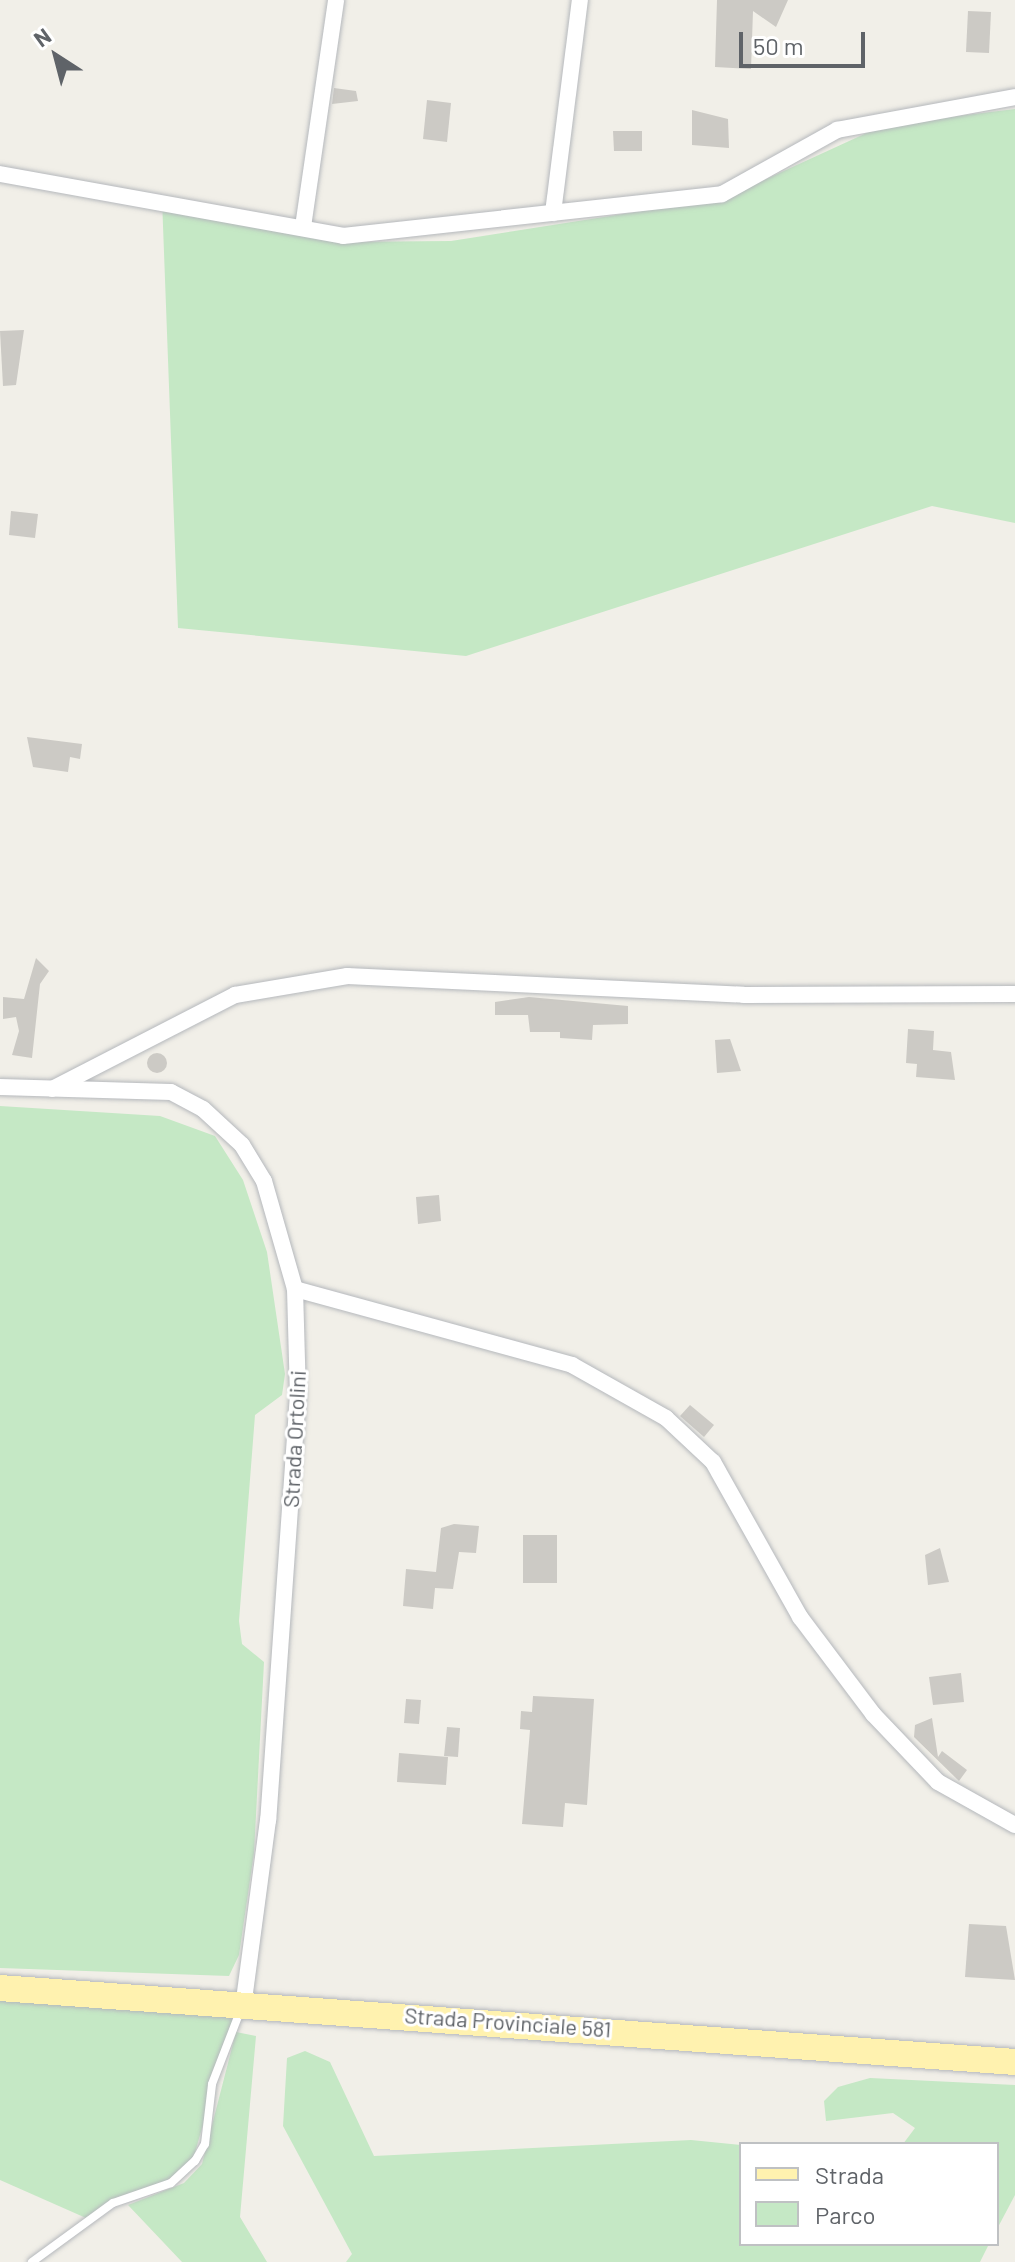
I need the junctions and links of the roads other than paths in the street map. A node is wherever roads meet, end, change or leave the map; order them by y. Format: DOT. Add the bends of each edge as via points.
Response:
graph roads {
  1 [pos="336,0"];
  2 [pos="580,0"];
  3 [pos="1015,97"];
  4 [pos="0,174"];
  5 [pos="553,213"];
  6 [pos="303,227"];
  7 [pos="1015,994"];
  8 [pos="0,1087"];
  9 [pos="51,1089"];
  10 [pos="295,1289"];
  11 [pos="1015,1825"];
  12 [pos="0,1988"];
  13 [pos="244,2001"];
  14 [pos="1015,2062"];
  15 [pos="32,2262"];
  1 -- 6 [label="street"];
  2 -- 5 [label="street"];
  3 -- 5 [label="street" via="837,130 722,194"];
  4 -- 6 [label="street"];
  5 -- 6 [label="street" via="343,236"];
  7 -- 9 [label="street" via="744,995 347,976 235,995"];
  8 -- 9 [label="street, Strada Ortolini"];
  9 -- 10 [label="street, Strada Ortolini" via="171,1092 217,1120 264,1181"];
  10 -- 11 [label="street" via="572,1365 666,1418 713,1462 800,1617 895,1740 938,1782"];
  10 -- 13 [label="street, Strada Ortolini" via="298,1394 268,1820"];
  12 -- 13 [label="main road, Strada Provinciale 581"];
  13 -- 14 [label="main road, Strada Provinciale 581"];
  13 -- 15 [label="lane" via="212,2084 205,2144 195,2161 171,2183 113,2203"];
}
